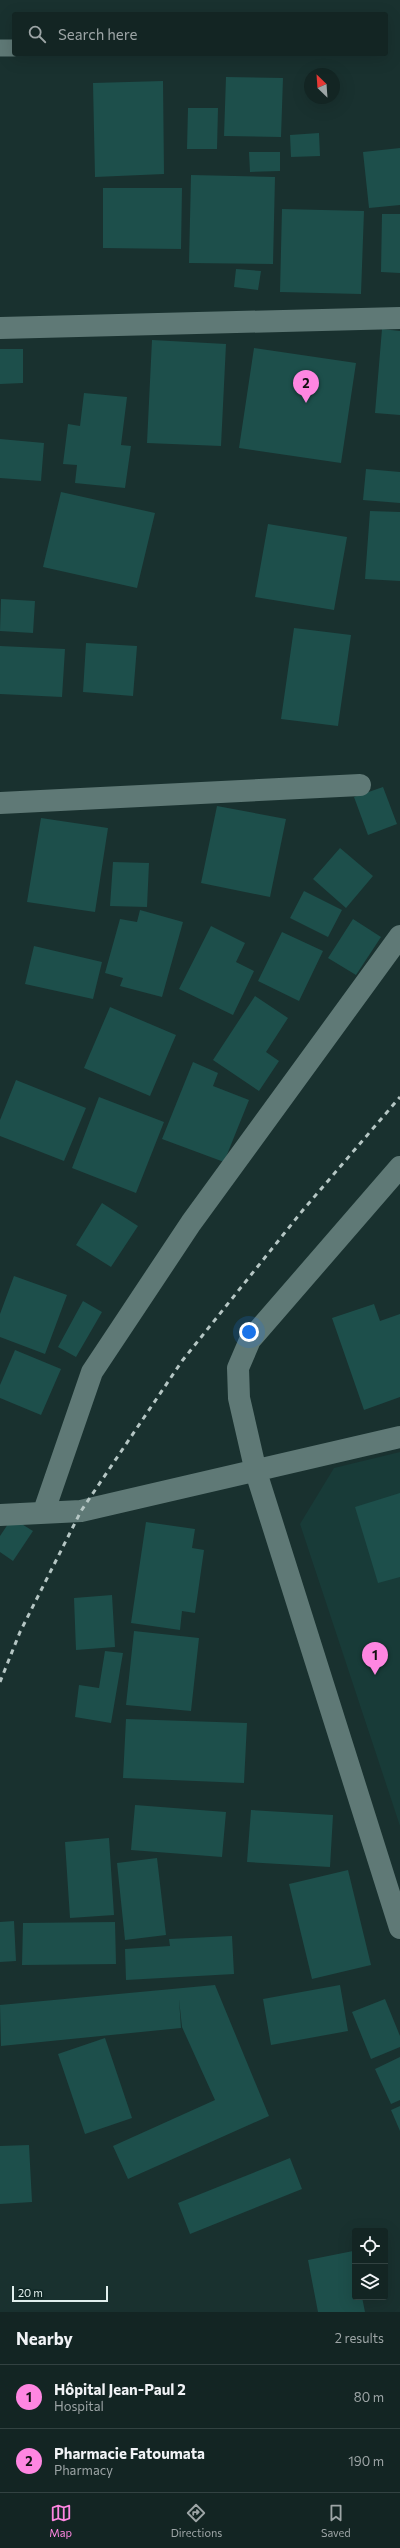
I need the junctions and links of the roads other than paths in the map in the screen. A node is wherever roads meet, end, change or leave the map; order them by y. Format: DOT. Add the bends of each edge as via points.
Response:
graph roads {
  1 [pos="0,48"];
  2 [pos="12,48"];
  3 [pos="400,318"];
  4 [pos="0,328"];
  5 [pos="360,785"];
  6 [pos="0,803"];
  7 [pos="400,936"];
  8 [pos="400,1167"];
  9 [pos="400,1437"];
  10 [pos="256,1472"];
  11 [pos="44,1511"];
  12 [pos="0,1515"];
  13 [pos="400,1928"];
  1 -- 2 [label="lane"];
  3 -- 4 [label="street"];
  5 -- 6 [label="street"];
  7 -- 11 [label="street" via="191,1223 92,1372"];
  8 -- 10 [label="street" via="250,1340 238,1368 238,1398"];
  9 -- 10 [label="street"];
  10 -- 11 [label="street" via="81,1511"];
  10 -- 13 [label="street"];
  11 -- 12 [label="street"];
}
